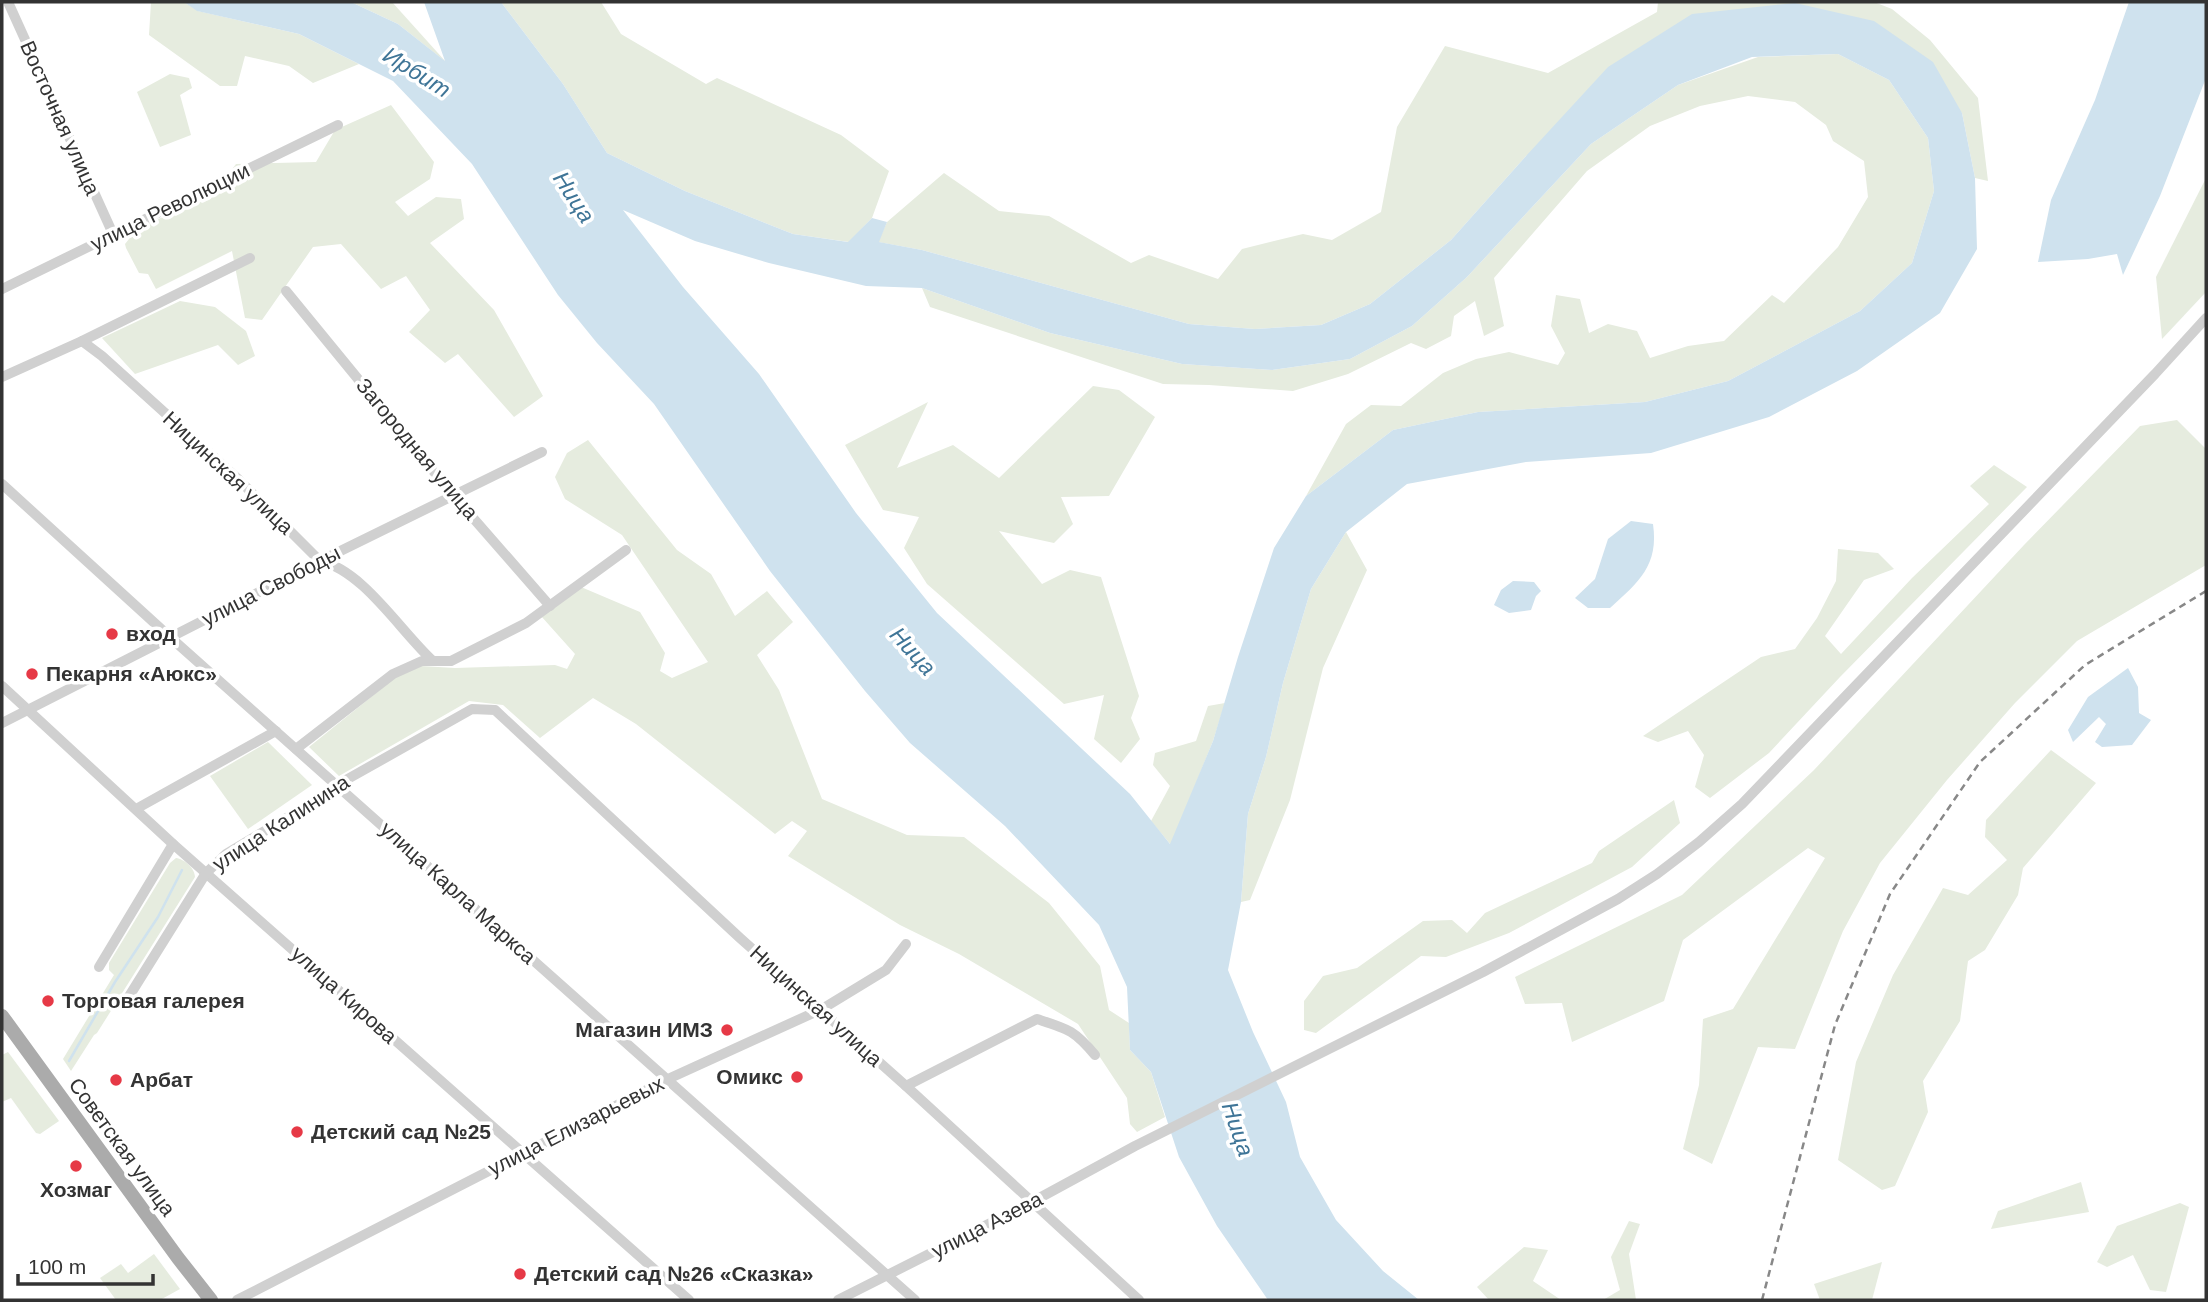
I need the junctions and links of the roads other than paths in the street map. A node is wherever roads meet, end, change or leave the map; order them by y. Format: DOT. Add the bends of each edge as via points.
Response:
graph roads {
  1 [pos="4,2"];
  2 [pos="338,125"];
  3 [pos="113,234"];
  4 [pos="250,258"];
  5 [pos="2,289"];
  6 [pos="286,291"];
  7 [pos="2206,318"];
  8 [pos="82,341"];
  9 [pos="2,377"];
  10 [pos="542,452"];
  11 [pos="2,484"];
  12 [pos="453,495"];
  13 [pos="626,550"];
  14 [pos="320,561"];
  15 [pos="550,606"];
  16 [pos="171,638"];
  17 [pos="433,661"];
  18 [pos="2,685"];
  19 [pos="29,710"];
  20 [pos="495,710"];
  21 [pos="2,723"];
  22 [pos="276,731"];
  23 [pos="296,749"];
  24 [pos="337,785"];
  25 [pos="136,809"];
  26 [pos="173,844"];
  27 [pos="206,873"];
  28 [pos="906,944"];
  29 [pos="99,967"];
  30 [pos="123,1006"];
  31 [pos="822,1009"];
  32 [pos="2,1016"];
  33 [pos="1095,1055"];
  34 [pos="668,1079"];
  35 [pos="906,1086"];
  36 [pos="522,1153"];
  37 [pos="1032,1202"];
  38 [pos="888,1275"];
  39 [pos="211,1300"];
  40 [pos="237,1300"];
  41 [pos="688,1300"];
  42 [pos="838,1300"];
  43 [pos="915,1300"];
  44 [pos="1139,1300"];
  1 -- 3 [label="street, Восточная улица"];
  2 -- 3 [label="street, улица Революции"];
  3 -- 5 [label="street, улица Революции"];
  4 -- 8 [label="street"];
  6 -- 12 [label="street, Загородная улица"];
  7 -- 37 [label="street, улица Азева" via="1742,804 1657,874 1483,972"];
  8 -- 9 [label="street"];
  8 -- 14 [label="street, Ницинская улица" via="238,479"];
  10 -- 12 [label="street, улица Свободы"];
  11 -- 16 [label="street, улица Карла Маркса"];
  12 -- 14 [label="street, улица Свободы"];
  12 -- 15 [label="street, Загородная улица"];
  13 -- 15 [label="street"];
  14 -- 16 [label="street, улица Свободы"];
  14 -- 17 [label="street, Ницинская улица" via="349,573"];
  15 -- 17 [label="street" via="451,661"];
  16 -- 19 [label="street, улица Свободы"];
  16 -- 22 [label="street, улица Карла Маркса"];
  17 -- 23 [label="street" via="393,674"];
  18 -- 19 [label="street, улица Кирова"];
  19 -- 21 [label="street, улица Свободы"];
  19 -- 25 [label="street, улица Кирова"];
  20 -- 24 [label="street, улица Калинина" via="472,709"];
  20 -- 31 [label="street, Ницинская улица"];
  22 -- 23 [label="street, улица Карла Маркса"];
  22 -- 25 [label="street"];
  23 -- 24 [label="street, улица Карла Маркса"];
  24 -- 27 [label="street, улица Калинина" via="226,854"];
  24 -- 34 [label="street, улица Карла Маркса"];
  25 -- 26 [label="street, улица Кирова"];
  26 -- 27 [label="street, улица Кирова"];
  26 -- 29 [label="street"];
  27 -- 30 [label="street, улица Калинина"];
  27 -- 36 [label="street, улица Кирова"];
  28 -- 31 [label="street, улица Елизарьевых" via="886,970"];
  31 -- 34 [label="street, улица Елизарьевых"];
  31 -- 35 [label="street, Ницинская улица"];
  32 -- 39 [label="main road, Советская улица"];
  33 -- 35 [label="street" via="1066,1028 1037,1019"];
  34 -- 36 [label="street, улица Елизарьевых"];
  34 -- 38 [label="street, улица Карла Маркса"];
  35 -- 37 [label="street, Ницинская улица"];
  36 -- 40 [label="street, улица Елизарьевых"];
  36 -- 41 [label="street, улица Кирова"];
  37 -- 38 [label="street, улица Азева"];
  37 -- 44 [label="street, Ницинская улица"];
  38 -- 42 [label="street, улица Азева"];
  38 -- 43 [label="street, улица Карла Маркса"];
}
